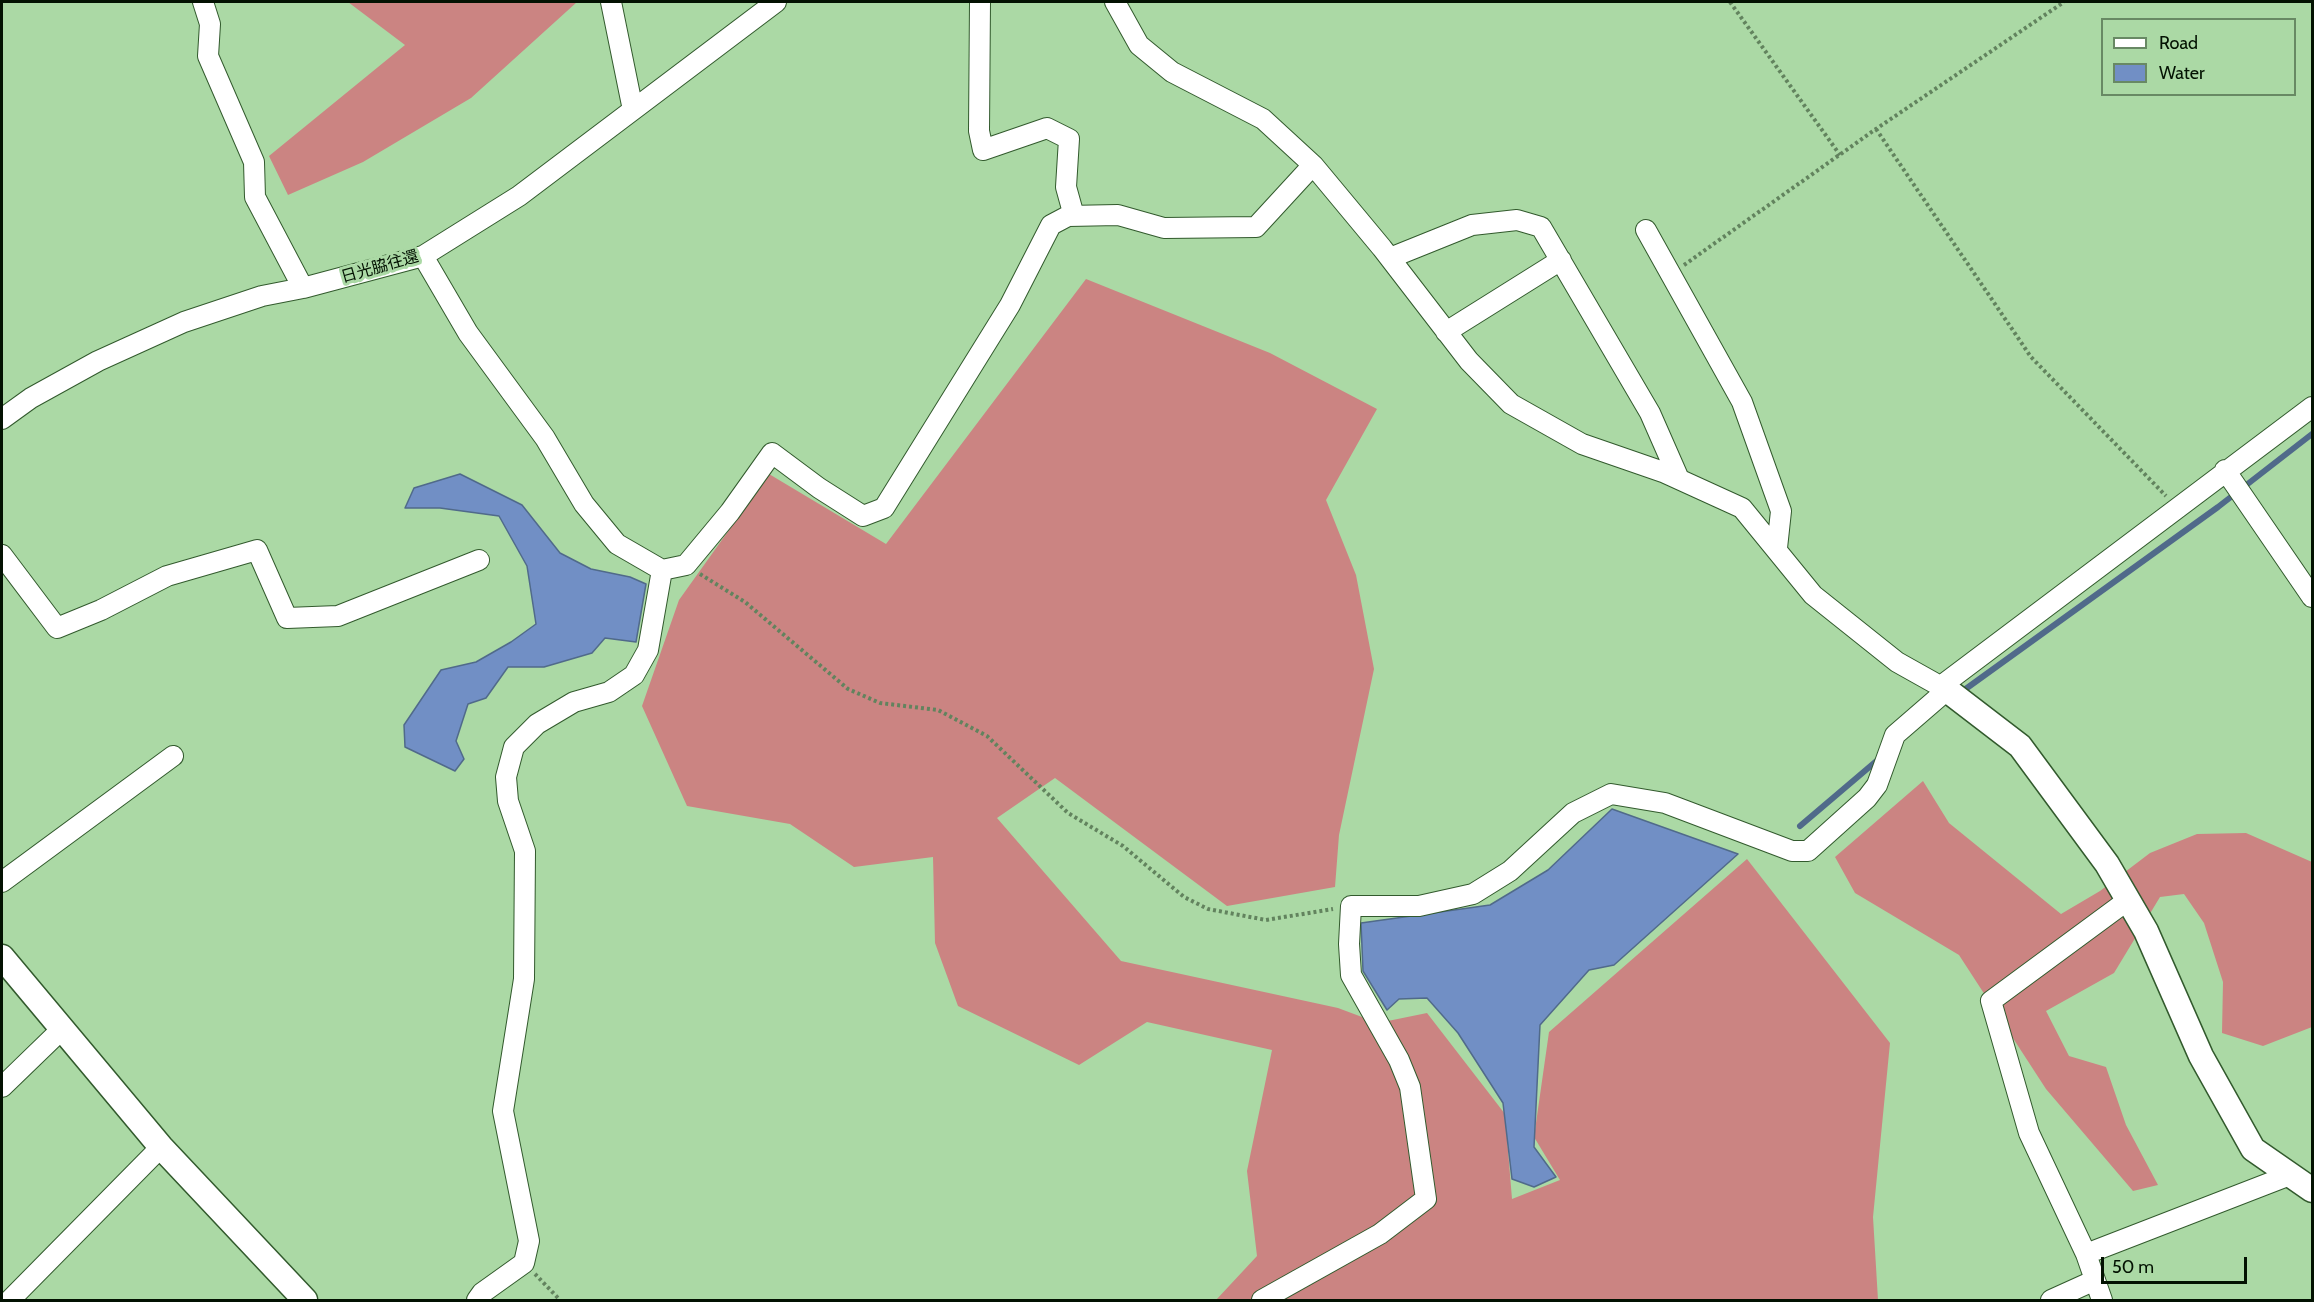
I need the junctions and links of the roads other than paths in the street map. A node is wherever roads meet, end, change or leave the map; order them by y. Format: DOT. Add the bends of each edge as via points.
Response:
graph roads {
  1 [pos="202,2"];
  2 [pos="611,2"];
  3 [pos="776,2"];
  4 [pos="980,2"];
  5 [pos="1115,2"];
  6 [pos="633,110"];
  7 [pos="1313,165"];
  8 [pos="1074,216"];
  9 [pos="1646,230"];
  10 [pos="423,256"];
  11 [pos="1390,258"];
  12 [pos="1561,260"];
  13 [pos="303,288"];
  14 [pos="1446,332"];
  15 [pos="2313,407"];
  16 [pos="2,419"];
  17 [pos="2225,470"];
  18 [pos="1679,479"];
  19 [pos="1777,549"];
  20 [pos="2,555"];
  21 [pos="479,560"];
  22 [pos="662,570"];
  23 [pos="2313,597"];
  24 [pos="1944,688"];
  25 [pos="173,756"];
  26 [pos="2,882"];
  27 [pos="2128,900"];
  28 [pos="2,957"];
  29 [pos="63,1028"];
  30 [pos="2,1087"];
  31 [pos="161,1147"];
  32 [pos="2290,1175"];
  33 [pos="2313,1190"];
  34 [pos="2086,1254"];
  35 [pos="2093,1281"];
  36 [pos="10,1300"];
  37 [pos="305,1300"];
  38 [pos="477,1300"];
  39 [pos="1262,1300"];
  40 [pos="2051,1300"];
  41 [pos="2102,1300"];
  1 -- 13 [label="street" via="210,24 208,56 254,162 255,197"];
  2 -- 6 [label="street"];
  3 -- 6 [label="street, 日光脇往還"];
  4 -- 8 [label="street" via="982,150 1047,128 1070,139 1066,187"];
  5 -- 7 [label="street" via="1139,45 1163,66 1263,119"];
  6 -- 10 [label="street, 日光脇往還" via="519,196"];
  7 -- 8 [label="street" via="1256,227 1164,228 1118,215"];
  7 -- 11 [label="street"];
  8 -- 22 [label="street" via="1052,225 1010,305 884,508 863,516 772,453 686,565"];
  9 -- 19 [label="street" via="1742,402 1781,511"];
  10 -- 13 [label="street, 日光脇往還"];
  10 -- 22 [label="street" via="468,333 545,438 584,504 617,544"];
  11 -- 12 [label="street" via="1472,225 1517,220 1541,227"];
  11 -- 14 [label="street"];
  12 -- 14 [label="street"];
  12 -- 18 [label="street" via="1650,414"];
  13 -- 16 [label="street, 日光脇往還" via="262,296 184,322 98,361"];
  14 -- 18 [label="street" via="1511,404 1582,444"];
  15 -- 17 [label="street"];
  17 -- 23 [label="street"];
  17 -- 24 [label="street"];
  18 -- 19 [label="street" via="1742,508"];
  19 -- 24 [label="street" via="1813,595 1858,633 1897,662"];
  20 -- 21 [label="street" via="57,628 167,576 257,550 287,618 338,616"];
  22 -- 38 [label="street" via="648,650 634,675 609,693 574,702 537,724 514,747 506,777 508,801 525,851 524,979 503,1111 529,1241 524,1263"];
  24 -- 27 [label="street" via="2020,747 2107,864"];
  24 -- 39 [label="street" via="1895,735 1872,792 1809,851 1792,851 1665,803 1611,794 1573,813 1510,871 1473,894 1419,906 1351,906 1351,975 1410,1087 1426,1199 1380,1234"];
  25 -- 26 [label="street"];
  27 -- 32 [label="street" via="2146,931 2201,1056 2253,1149"];
  27 -- 34 [label="street" via="1991,1001 2029,1133"];
  28 -- 29 [label="street"];
  29 -- 30 [label="street"];
  29 -- 31 [label="street"];
  31 -- 36 [label="street"];
  31 -- 37 [label="street"];
  32 -- 33 [label="street"];
  32 -- 34 [label="street"];
  34 -- 35 [label="street"];
  35 -- 40 [label="street"];
  35 -- 41 [label="street"];
}
